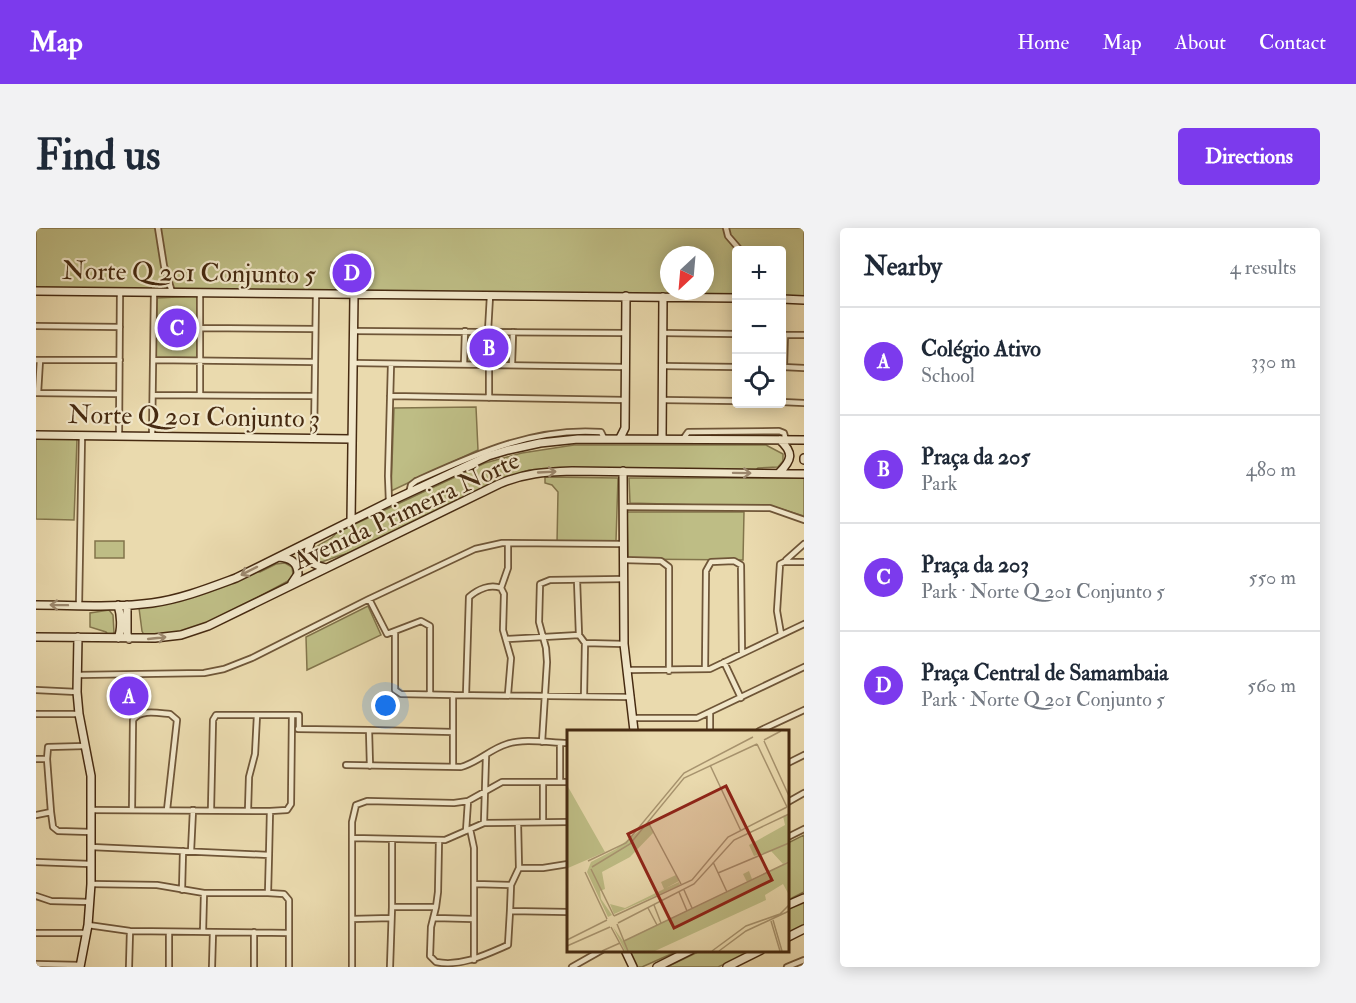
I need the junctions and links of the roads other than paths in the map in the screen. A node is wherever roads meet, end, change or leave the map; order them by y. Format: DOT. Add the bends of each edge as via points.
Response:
graph roads {
  1 [pos="158,228"];
  2 [pos="726,228"];
  3 [pos="737,246"];
  4 [pos="36,291"];
  5 [pos="120,292"];
  6 [pos="154,292"];
  7 [pos="172,292"];
  8 [pos="200,292"];
  9 [pos="316,294"];
  10 [pos="354,295"];
  11 [pos="490,296"];
  12 [pos="626,297"];
  13 [pos="660,297"];
  14 [pos="714,298"];
  15 [pos="732,298"];
  16 [pos="786,299"];
  17 [pos="663,300"];
  18 [pos="804,300"];
  19 [pos="36,327"];
  20 [pos="120,327"];
  21 [pos="200,328"];
  22 [pos="315,329"];
  23 [pos="354,331"];
  24 [pos="465,331"];
  25 [pos="489,331"];
  26 [pos="513,332"];
  27 [pos="626,333"];
  28 [pos="663,333"];
  29 [pos="732,334"];
  30 [pos="786,335"];
  31 [pos="804,335"];
  32 [pos="38,360"];
  33 [pos="120,360"];
  34 [pos="153,360"];
  35 [pos="201,361"];
  36 [pos="315,362"];
  37 [pos="354,363"];
  38 [pos="391,363"];
  39 [pos="464,364"];
  40 [pos="489,364"];
  41 [pos="512,364"];
  42 [pos="663,366"];
  43 [pos="625,367"];
  44 [pos="732,367"];
  45 [pos="786,367"];
  46 [pos="804,368"];
  47 [pos="37,393"];
  48 [pos="119,394"];
  49 [pos="200,394"];
  50 [pos="153,395"];
  51 [pos="314,396"];
  52 [pos="390,396"];
  53 [pos="489,398"];
  54 [pos="625,400"];
  55 [pos="663,400"];
  56 [pos="732,401"];
  57 [pos="786,402"];
  58 [pos="804,403"];
  59 [pos="625,428"];
  60 [pos="36,435"];
  61 [pos="81,435"];
  62 [pos="119,435"];
  63 [pos="152,436"];
  64 [pos="314,438"];
  65 [pos="620,438"];
  66 [pos="631,438"];
  67 [pos="351,439"];
  68 [pos="662,439"];
  69 [pos="783,440"];
  70 [pos="804,440"];
  71 [pos="623,471"];
  72 [pos="779,473"];
  73 [pos="804,474"];
  74 [pos="389,502"];
  75 [pos="623,507"];
  76 [pos="804,519"];
  77 [pos="351,521"];
  78 [pos="311,542"];
  79 [pos="508,543"];
  80 [pos="623,544"];
  81 [pos="804,544"];
  82 [pos="277,557"];
  83 [pos="624,560"];
  84 [pos="784,562"];
  85 [pos="804,562"];
  86 [pos="326,568"];
  87 [pos="624,579"];
  88 [pos="578,580"];
  89 [pos="291,585"];
  90 [pos="501,588"];
  91 [pos="369,599"];
  92 [pos="36,605"];
  93 [pos="79,605"];
  94 [pos="118,605"];
  95 [pos="127,605"];
  96 [pos="804,624"];
  97 [pos="395,632"];
  98 [pos="781,634"];
  99 [pos="579,635"];
  100 [pos="36,637"];
  101 [pos="78,637"];
  102 [pos="543,637"];
  103 [pos="118,638"];
  104 [pos="129,639"];
  105 [pos="506,639"];
  106 [pos="585,643"];
  107 [pos="624,644"];
  108 [pos="742,653"];
  109 [pos="724,662"];
  110 [pos="804,667"];
  111 [pos="705,669"];
  112 [pos="628,670"];
  113 [pos="669,671"];
  114 [pos="78,675"];
  115 [pos="36,690"];
  116 [pos="77,692"];
  117 [pos="430,694"];
  118 [pos="508,694"];
  119 [pos="453,695"];
  120 [pos="466,695"];
  121 [pos="546,695"];
  122 [pos="584,696"];
  123 [pos="631,697"];
  124 [pos="741,698"];
  125 [pos="804,710"];
  126 [pos="710,713"];
  127 [pos="36,714"];
  128 [pos="78,714"];
  129 [pos="257,715"];
  130 [pos="633,718"];
  131 [pos="296,729"];
  132 [pos="369,730"];
  133 [pos="634,730"];
  134 [pos="710,730"];
  135 [pos="763,730"];
  136 [pos="453,732"];
  137 [pos="542,742"];
  138 [pos="560,743"];
  139 [pos="567,743"];
  140 [pos="86,746"];
  141 [pos="804,755"];
  142 [pos="486,756"];
  143 [pos="36,759"];
  144 [pos="47,759"];
  145 [pos="789,762"];
  146 [pos="346,765"];
  147 [pos="370,766"];
  148 [pos="453,767"];
  149 [pos="543,782"];
  150 [pos="560,782"];
  151 [pos="567,782"];
  152 [pos="486,790"];
  153 [pos="804,793"];
  154 [pos="468,801"];
  155 [pos="789,801"];
  156 [pos="211,809"];
  157 [pos="91,810"];
  158 [pos="132,810"];
  159 [pos="167,810"];
  160 [pos="193,810"];
  161 [pos="248,810"];
  162 [pos="51,812"];
  163 [pos="270,812"];
  164 [pos="36,815"];
  165 [pos="543,822"];
  166 [pos="567,822"];
  167 [pos="484,823"];
  168 [pos="518,823"];
  169 [pos="804,828"];
  170 [pos="468,830"];
  171 [pos="91,832"];
  172 [pos="789,836"];
  173 [pos="352,838"];
  174 [pos="392,839"];
  175 [pos="439,840"];
  176 [pos="91,848"];
  177 [pos="183,851"];
  178 [pos="191,851"];
  179 [pos="269,855"];
  180 [pos="36,862"];
  181 [pos="90,864"];
  182 [pos="567,864"];
  183 [pos="519,868"];
  184 [pos="91,884"];
  185 [pos="475,884"];
  186 [pos="511,885"];
  187 [pos="182,890"];
  188 [pos="204,893"];
  189 [pos="268,893"];
  190 [pos="36,896"];
  191 [pos="804,898"];
  192 [pos="90,902"];
  193 [pos="789,905"];
  194 [pos="392,907"];
  195 [pos="436,908"];
  196 [pos="510,911"];
  197 [pos="567,912"];
  198 [pos="391,918"];
  199 [pos="435,918"];
  200 [pos="352,919"];
  201 [pos="473,919"];
  202 [pos="88,925"];
  203 [pos="804,929"];
  204 [pos="130,931"];
  205 [pos="169,932"];
  206 [pos="203,932"];
  207 [pos="213,932"];
  208 [pos="254,932"];
  209 [pos="36,933"];
  210 [pos="86,933"];
  211 [pos="289,933"];
  212 [pos="789,936"];
  213 [pos="600,952"];
  214 [pos="626,952"];
  215 [pos="689,952"];
  216 [pos="759,952"];
  217 [pos="474,960"];
  218 [pos="804,960"];
  219 [pos="36,964"];
  220 [pos="459,965"];
  221 [pos="80,966"];
  222 [pos="129,967"];
  223 [pos="169,967"];
  224 [pos="212,967"];
  225 [pos="254,967"];
  226 [pos="290,967"];
  227 [pos="352,967"];
  228 [pos="390,967"];
  229 [pos="572,967"];
  230 [pos="633,967"];
  231 [pos="657,967"];
  232 [pos="727,967"];
  233 [pos="787,967"];
  1 -- 7 [label="street"];
  2 -- 3 [label="street"];
  4 -- 5 [label="street, Norte Q 201 Conjunto 5"];
  5 -- 6 [label="street, Norte Q 201 Conjunto 5"];
  5 -- 20 [label="street"];
  6 -- 7 [label="street, Norte Q 201 Conjunto 5"];
  6 -- 34 [label="street"];
  7 -- 8 [label="street, Norte Q 201 Conjunto 5"];
  8 -- 9 [label="street, Norte Q 201 Conjunto 5"];
  8 -- 21 [label="street"];
  9 -- 10 [label="street, Norte Q 201 Conjunto 5"];
  9 -- 22 [label="street"];
  10 -- 11 [label="street, Norte Q 201 Conjunto 5"];
  10 -- 23 [label="street"];
  11 -- 12 [label="street, Norte Q 201 Conjunto 5"];
  11 -- 25 [label="street"];
  12 -- 13 [label="street, Norte Q 201 Conjunto 5"];
  12 -- 27 [label="street"];
  14 -- 15 [label="street, Norte Q 201 Conjunto 5"];
  16 -- 18 [label="street"];
  17 -- 28 [label="street"];
  19 -- 20 [label="street"];
  20 -- 33 [label="street"];
  21 -- 22 [label="street"];
  21 -- 35 [label="street"];
  22 -- 36 [label="street"];
  23 -- 24 [label="street"];
  23 -- 37 [label="street"];
  24 -- 25 [label="street"];
  24 -- 39 [label="street"];
  25 -- 26 [label="street"];
  26 -- 27 [label="street"];
  26 -- 41 [label="street"];
  27 -- 43 [label="street"];
  28 -- 29 [label="street"];
  28 -- 42 [label="street"];
  30 -- 31 [label="street"];
  32 -- 33 [label="street"];
  32 -- 47 [label="street"];
  33 -- 48 [label="street"];
  34 -- 35 [label="street"];
  34 -- 50 [label="street"];
  35 -- 36 [label="street"];
  35 -- 49 [label="street"];
  36 -- 51 [label="street"];
  37 -- 38 [label="street"];
  37 -- 67 [label="street"];
  38 -- 39 [label="street"];
  38 -- 52 [label="street"];
  39 -- 40 [label="street"];
  40 -- 41 [label="street"];
  40 -- 53 [label="street"];
  41 -- 43 [label="street"];
  42 -- 44 [label="street"];
  42 -- 55 [label="street"];
  43 -- 54 [label="street"];
  45 -- 46 [label="street"];
  47 -- 48 [label="street"];
  48 -- 62 [label="street"];
  49 -- 50 [label="street"];
  49 -- 51 [label="street"];
  50 -- 63 [label="street"];
  51 -- 64 [label="street"];
  52 -- 53 [label="street"];
  52 -- 74 [label="street"];
  53 -- 54 [label="street"];
  54 -- 59 [label="street"];
  55 -- 56 [label="street"];
  55 -- 68 [label="street"];
  57 -- 58 [label="street"];
  59 -- 65 [label="street"];
  59 -- 66 [label="street"];
  60 -- 61 [label="street, Norte Q 201 Conjunto 3"];
  61 -- 62 [label="street, Norte Q 201 Conjunto 3"];
  61 -- 93 [label="street"];
  62 -- 63 [label="street, Norte Q 201 Conjunto 3"];
  63 -- 64 [label="street, Norte Q 201 Conjunto 3"];
  64 -- 67 [label="street, Norte Q 201 Conjunto 3"];
  65 -- 66 [label="street, Avenida Primeira Norte"];
  65 -- 74 [label="street, Avenida Primeira Norte" via="540,443 508,450"];
  66 -- 68 [label="street, Avenida Primeira Norte"];
  67 -- 77 [label="street"];
  68 -- 69 [label="street, Avenida Primeira Norte"];
  69 -- 70 [label="street, Avenida Primeira Norte"];
  69 -- 72 [label="street" via="790,453"];
  71 -- 72 [label="street, Avenida Primeira Norte, one-way"];
  71 -- 75 [label="street"];
  86 -- 71 [label="street, Avenida Primeira Norte, one-way" via="521,475"];
  72 -- 73 [label="street, Avenida Primeira Norte"];
  74 -- 77 [label="street, Avenida Primeira Norte"];
  75 -- 76 [label="street" via="770,508"];
  75 -- 80 [label="street"];
  77 -- 78 [label="street, Avenida Primeira Norte"];
  78 -- 82 [label="street, Avenida Primeira Norte"];
  78 -- 86 [label="street" via="309,558 316,566"];
  79 -- 80 [label="street"];
  79 -- 90 [label="street" via="508,568"];
  79 -- 91 [label="street" via="475,549"];
  80 -- 83 [label="street"];
  81 -- 84 [label="street"];
  82 -- 89 [label="street" via="297,566 298,574"];
  82 -- 95 [label="street, Avenida Primeira Norte, one-way" via="203,590 153,603"];
  83 -- 87 [label="street"];
  83 -- 113 [label="street" via="661,561 669,567"];
  84 -- 85 [label="street"];
  84 -- 98 [label="street" via="779,566 777,599"];
  86 -- 89 [label="street, Avenida Primeira Norte"];
  87 -- 88 [label="street"];
  87 -- 107 [label="street"];
  88 -- 99 [label="street"];
  88 -- 102 [label="street" via="540,584 539,622"];
  104 -- 89 [label="street, Avenida Primeira Norte, one-way" via="181,635"];
  90 -- 105 [label="street"];
  90 -- 120 [label="street" via="492,585 469,597"];
  91 -- 97 [label="street" via="385,633"];
  91 -- 114 [label="street" via="224,669 204,673"];
  93 -- 92 [label="street, Avenida Primeira Norte, one-way"];
  93 -- 94 [label="street, Avenida Primeira Norte"];
  94 -- 95 [label="street, Avenida Primeira Norte"];
  94 -- 103 [label="street"];
  95 -- 104 [label="street"];
  96 -- 98 [label="street"];
  97 -- 117 [label="street" via="395,690 401,694"];
  97 -- 117 [label="street" via="422,621 430,626"];
  98 -- 108 [label="street"];
  99 -- 102 [label="street"];
  99 -- 106 [label="street"];
  100 -- 101 [label="street, Avenida Primeira Norte"];
  101 -- 103 [label="street, Avenida Primeira Norte"];
  101 -- 114 [label="street"];
  102 -- 105 [label="street"];
  102 -- 121 [label="street"];
  103 -- 104 [label="street, Avenida Primeira Norte"];
  105 -- 118 [label="street" via="511,658"];
  106 -- 107 [label="street"];
  106 -- 122 [label="street"];
  107 -- 112 [label="street"];
  108 -- 109 [label="street"];
  108 -- 111 [label="street" via="741,566 734,561 711,562 706,571"];
  109 -- 111 [label="street"];
  109 -- 124 [label="street"];
  110 -- 124 [label="street"];
  111 -- 113 [label="street"];
  112 -- 113 [label="street"];
  112 -- 123 [label="street"];
  114 -- 116 [label="street"];
  115 -- 116 [label="street"];
  116 -- 128 [label="street"];
  117 -- 119 [label="street"];
  118 -- 120 [label="street"];
  118 -- 121 [label="street"];
  119 -- 120 [label="street"];
  119 -- 136 [label="street"];
  121 -- 122 [label="street"];
  121 -- 137 [label="street"];
  122 -- 123 [label="street"];
  123 -- 130 [label="street"];
  124 -- 126 [label="street"];
  125 -- 135 [label="street"];
  126 -- 130 [label="street" via="692,718"];
  126 -- 134 [label="street"];
  127 -- 128 [label="street"];
  128 -- 140 [label="street"];
  129 -- 131 [label="street" via="292,715"];
  129 -- 156 [label="street" via="214,717"];
  129 -- 161 [label="street"];
  130 -- 133 [label="street"];
  131 -- 132 [label="street"];
  131 -- 163 [label="street" via="291,804 287,810"];
  132 -- 136 [label="street"];
  132 -- 147 [label="street"];
  136 -- 148 [label="street"];
  137 -- 138 [label="street"];
  137 -- 142 [label="street" via="507,744"];
  138 -- 139 [label="street"];
  138 -- 150 [label="street"];
  140 -- 144 [label="street" via="48,747"];
  140 -- 157 [label="street"];
  141 -- 145 [label="street"];
  142 -- 148 [label="street" via="469,765"];
  142 -- 152 [label="street"];
  143 -- 144 [label="street"];
  144 -- 162 [label="street"];
  146 -- 147 [label="street"];
  147 -- 148 [label="street"];
  149 -- 150 [label="street"];
  149 -- 152 [label="street" via="502,782"];
  149 -- 165 [label="street"];
  150 -- 151 [label="street"];
  152 -- 154 [label="street"];
  152 -- 167 [label="street"];
  153 -- 155 [label="street"];
  154 -- 170 [label="street"];
  154 -- 173 [label="street" via="358,802 353,812"];
  156 -- 160 [label="street"];
  156 -- 161 [label="street"];
  157 -- 158 [label="street"];
  157 -- 171 [label="street"];
  158 -- 159 [label="street"];
  158 -- 159 [label="street" via="133,720 141,713 170,714 177,720"];
  159 -- 160 [label="street"];
  160 -- 178 [label="street"];
  161 -- 163 [label="street"];
  162 -- 164 [label="street"];
  162 -- 171 [label="street" via="53,827 58,831"];
  163 -- 179 [label="street"];
  165 -- 166 [label="street"];
  165 -- 168 [label="street"];
  167 -- 168 [label="street"];
  167 -- 170 [label="street"];
  168 -- 183 [label="street"];
  169 -- 172 [label="street"];
  170 -- 175 [label="street"];
  170 -- 185 [label="street" via="474,848"];
  171 -- 176 [label="street"];
  173 -- 174 [label="street"];
  173 -- 200 [label="street"];
  174 -- 175 [label="street"];
  174 -- 194 [label="street"];
  175 -- 195 [label="street"];
  176 -- 177 [label="street"];
  176 -- 181 [label="street"];
  177 -- 178 [label="street"];
  177 -- 187 [label="street"];
  178 -- 179 [label="street"];
  179 -- 189 [label="street"];
  180 -- 181 [label="street"];
  181 -- 184 [label="street"];
  182 -- 183 [label="street"];
  183 -- 186 [label="street"];
  184 -- 187 [label="street" via="157,885"];
  184 -- 192 [label="street"];
  185 -- 186 [label="street"];
  185 -- 201 [label="street"];
  186 -- 196 [label="street"];
  187 -- 188 [label="street"];
  188 -- 189 [label="street"];
  188 -- 206 [label="street"];
  189 -- 211 [label="street" via="284,894 290,900"];
  190 -- 192 [label="street" via="51,901"];
  191 -- 193 [label="street"];
  192 -- 202 [label="street"];
  194 -- 195 [label="street"];
  194 -- 198 [label="street"];
  195 -- 199 [label="street"];
  196 -- 197 [label="street"];
  196 -- 217 [label="street" via="508,945"];
  198 -- 200 [label="street"];
  198 -- 228 [label="street"];
  199 -- 201 [label="street"];
  199 -- 220 [label="street" via="431,927 432,963"];
  200 -- 227 [label="street"];
  201 -- 217 [label="street"];
  202 -- 204 [label="street"];
  202 -- 210 [label="street"];
  203 -- 212 [label="street"];
  204 -- 205 [label="street"];
  204 -- 222 [label="street"];
  205 -- 206 [label="street"];
  205 -- 223 [label="street"];
  206 -- 207 [label="street"];
  207 -- 208 [label="street"];
  207 -- 224 [label="street"];
  208 -- 211 [label="street"];
  208 -- 225 [label="street"];
  209 -- 210 [label="street"];
  210 -- 221 [label="street"];
  211 -- 226 [label="street"];
  213 -- 229 [label="street"];
  214 -- 230 [label="street"];
  215 -- 231 [label="street"];
  216 -- 232 [label="street"];
  217 -- 220 [label="street"];
  218 -- 233 [label="street"];
  219 -- 221 [label="street"];
}
